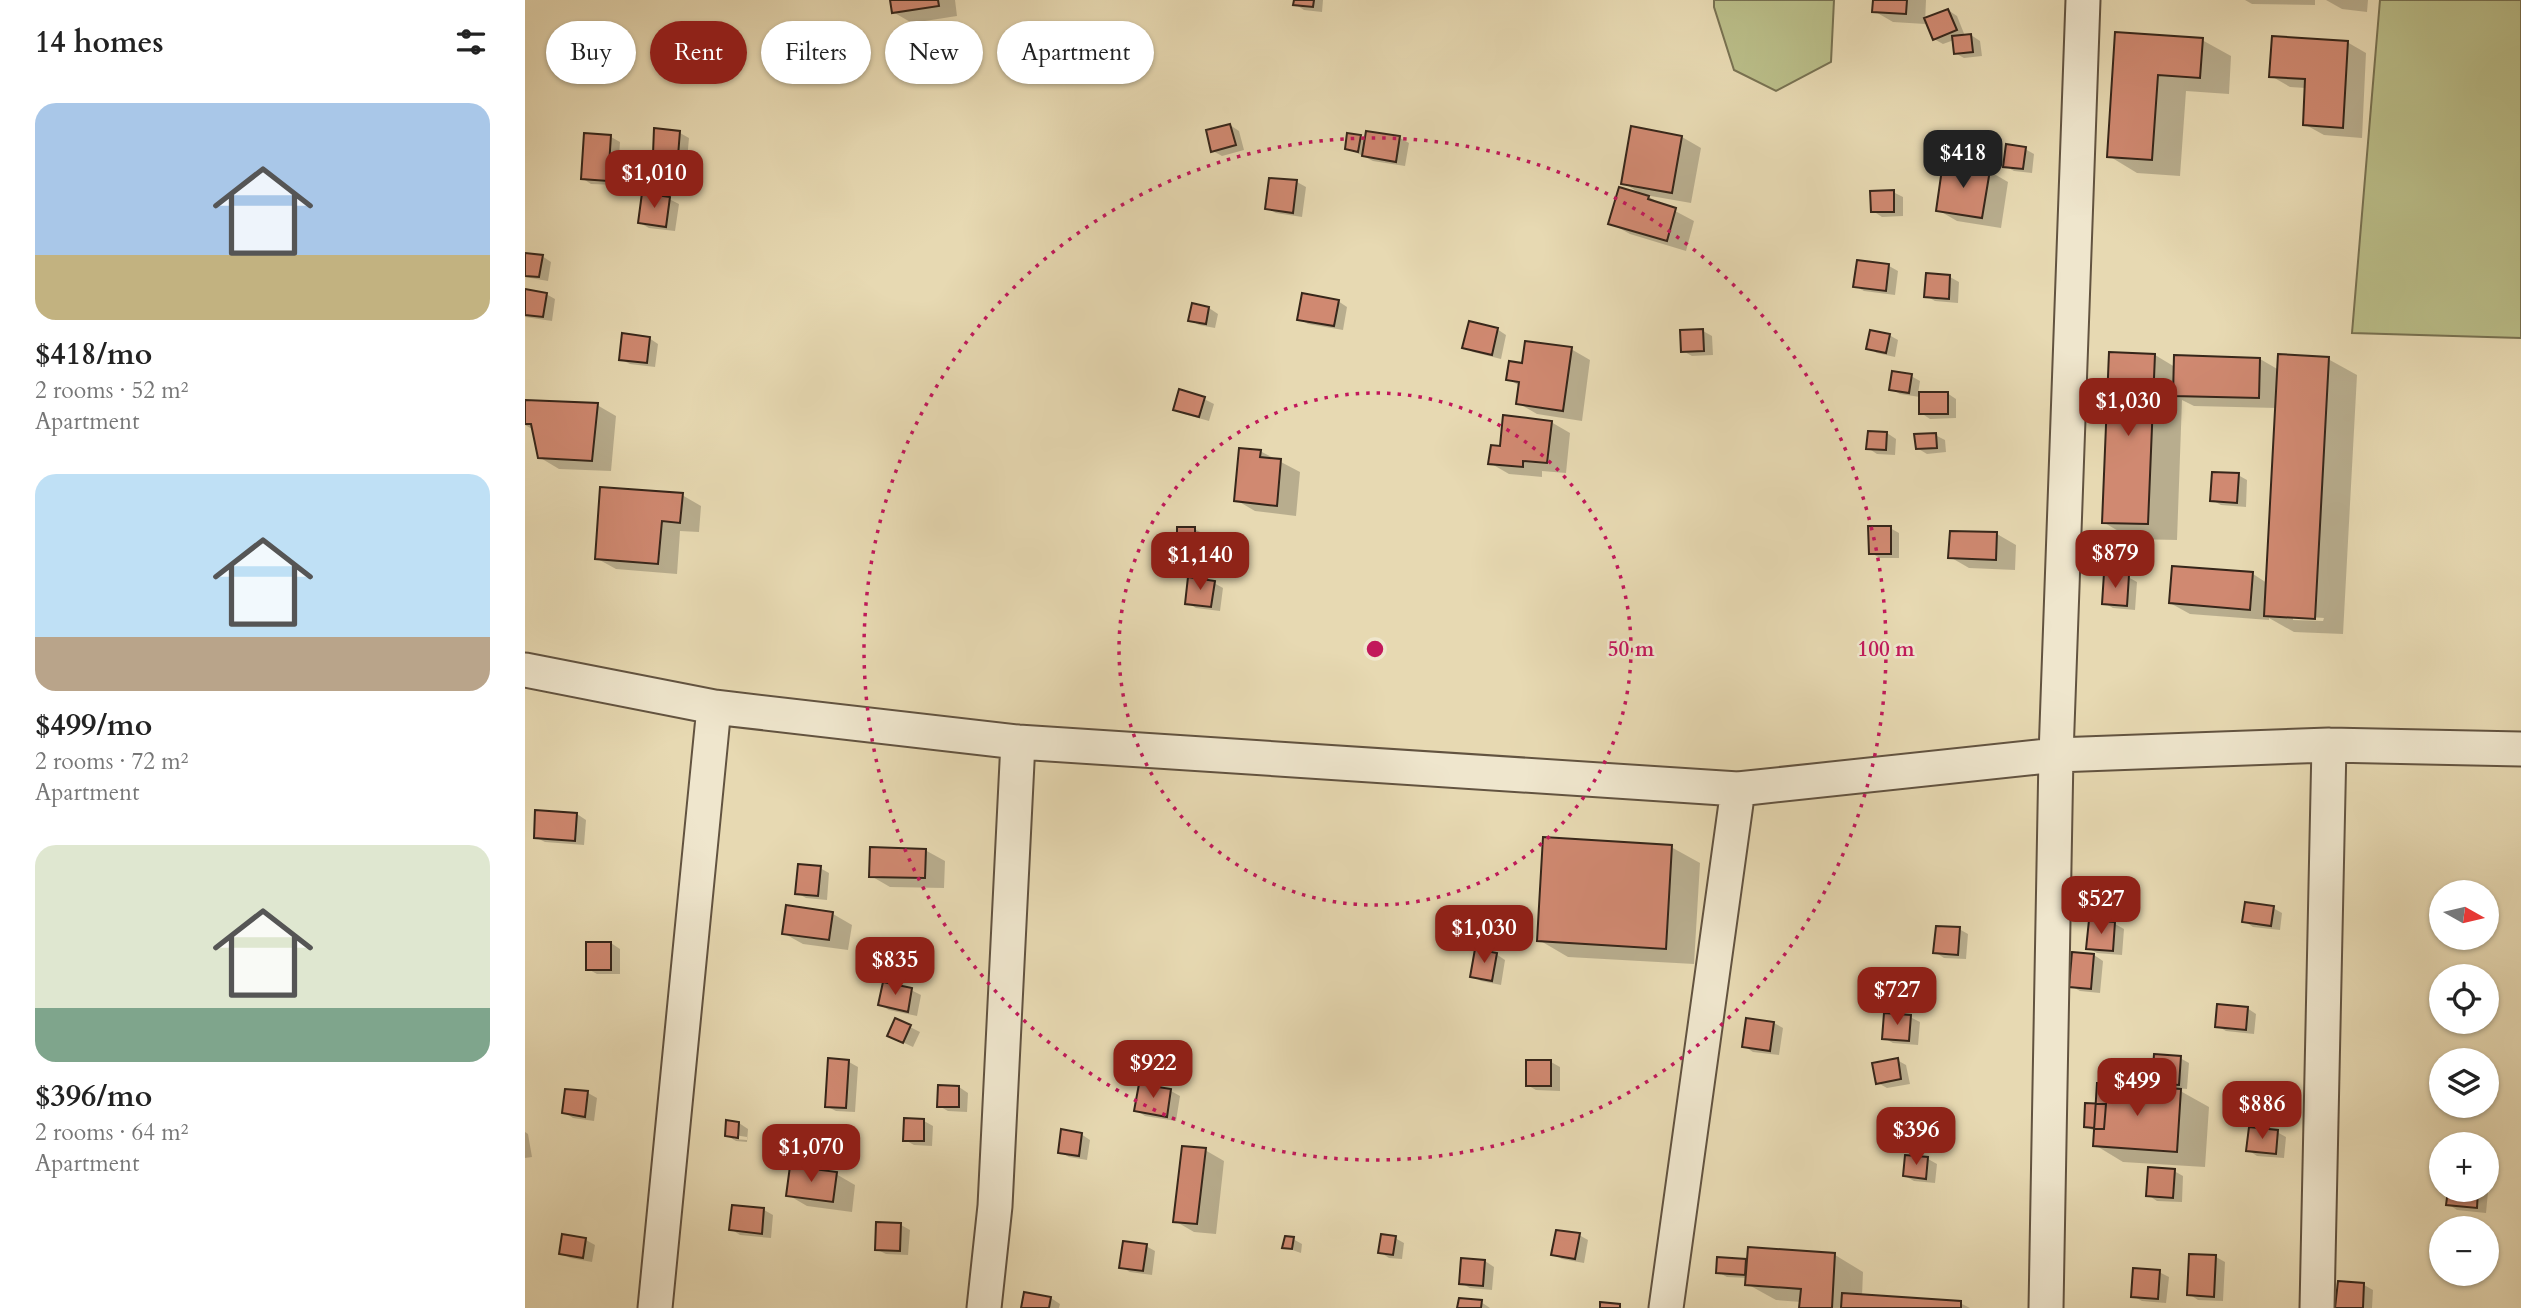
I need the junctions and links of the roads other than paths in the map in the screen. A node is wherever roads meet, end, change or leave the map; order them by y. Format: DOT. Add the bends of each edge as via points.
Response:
graph roads {
  1 [pos="2083,0"];
  2 [pos="525,670"];
  3 [pos="714,707"];
  4 [pos="1018,742"];
  5 [pos="2329,745"];
  6 [pos="2521,749"];
  7 [pos="2056,755"];
  8 [pos="1738,789"];
  9 [pos="655,1308"];
  10 [pos="984,1308"];
  11 [pos="1667,1308"];
  12 [pos="2046,1308"];
  13 [pos="2317,1308"];
  1 -- 7 [label="street"];
  2 -- 3 [label="street"];
  3 -- 4 [label="street"];
  3 -- 9 [label="street"];
  4 -- 8 [label="street"];
  4 -- 10 [label="street" via="995,1206"];
  5 -- 6 [label="street"];
  5 -- 7 [label="street"];
  5 -- 13 [label="street"];
  7 -- 8 [label="street"];
  7 -- 12 [label="street"];
  8 -- 11 [label="street"];
}
